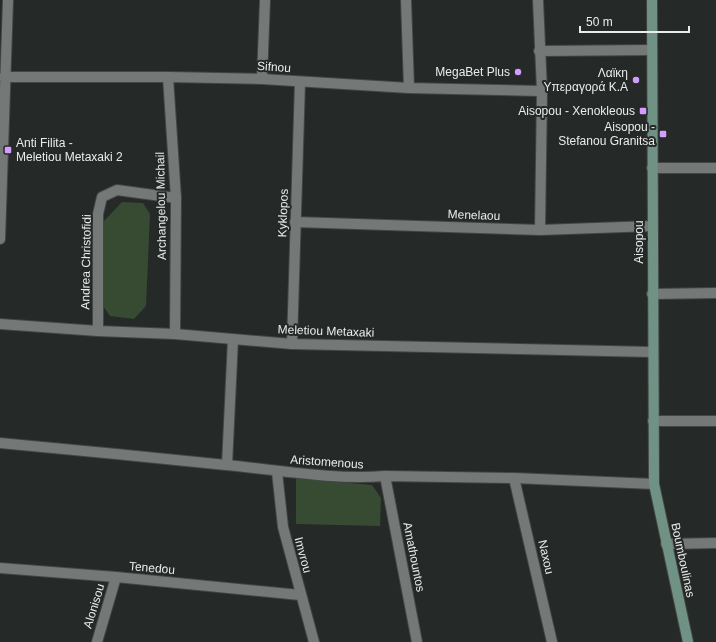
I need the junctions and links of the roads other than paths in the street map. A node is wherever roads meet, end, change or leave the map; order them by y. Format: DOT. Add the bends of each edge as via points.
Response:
graph roads {
  1 [pos="8,0"];
  2 [pos="265,0"];
  3 [pos="406,0"];
  4 [pos="538,0"];
  5 [pos="652,0"];
  6 [pos="652,50"];
  7 [pos="539,51"];
  8 [pos="4,77"];
  9 [pos="168,77"];
  10 [pos="262,79"];
  11 [pos="300,82"];
  12 [pos="409,88"];
  13 [pos="542,91"];
  14 [pos="652,168"];
  15 [pos="716,168"];
  16 [pos="176,198"];
  17 [pos="295,222"];
  18 [pos="652,226"];
  19 [pos="540,230"];
  20 [pos="0,239"];
  21 [pos="716,293"];
  22 [pos="652,294"];
  23 [pos="0,324"];
  24 [pos="98,331"];
  25 [pos="175,334"];
  26 [pos="233,339"];
  27 [pos="292,344"];
  28 [pos="652,352"];
  29 [pos="653,421"];
  30 [pos="716,421"];
  31 [pos="0,443"];
  32 [pos="228,465"];
  33 [pos="278,472"];
  34 [pos="386,476"];
  35 [pos="514,478"];
  36 [pos="654,484"];
  37 [pos="716,543"];
  38 [pos="666,544"];
  39 [pos="0,568"];
  40 [pos="116,577"];
  41 [pos="300,595"];
  42 [pos="97,642"];
  43 [pos="314,642"];
  44 [pos="417,642"];
  45 [pos="552,642"];
  46 [pos="688,642"];
  1 -- 8 [label="street"];
  2 -- 10 [label="street"];
  3 -- 12 [label="street"];
  4 -- 7 [label="street"];
  5 -- 6 [label="street, Aisopou"];
  6 -- 7 [label="street"];
  6 -- 14 [label="street, Aisopou"];
  7 -- 13 [label="street"];
  8 -- 9 [label="street, Sifnou"];
  8 -- 20 [label="street"];
  9 -- 10 [label="street, Sifnou"];
  9 -- 16 [label="street, Archangelou Michail"];
  10 -- 11 [label="street, Sifnou"];
  11 -- 12 [label="street, Sifnou"];
  11 -- 17 [label="street, Kyklopos"];
  12 -- 13 [label="street, Sifnou"];
  13 -- 19 [label="street"];
  14 -- 15 [label="street"];
  14 -- 18 [label="street, Aisopou"];
  16 -- 24 [label="street, Andrea Christofidi" via="117,190 102,197 98,214"];
  16 -- 25 [label="street, Archangelou Michail"];
  17 -- 19 [label="street, Menelaou"];
  17 -- 27 [label="street, Kyklopos"];
  18 -- 19 [label="street, Menelaou"];
  18 -- 22 [label="street, Aisopou"];
  21 -- 22 [label="street"];
  22 -- 28 [label="street, Aisopou"];
  23 -- 24 [label="street, Meletiou Metaxaki"];
  24 -- 25 [label="street, Meletiou Metaxaki"];
  25 -- 26 [label="street, Meletiou Metaxaki"];
  26 -- 27 [label="street, Meletiou Metaxaki"];
  26 -- 32 [label="street"];
  27 -- 28 [label="street, Meletiou Metaxaki"];
  28 -- 29 [label="street, Aisopou"];
  29 -- 30 [label="street"];
  29 -- 36 [label="street, Aisopou"];
  31 -- 32 [label="street, Aristomenous"];
  32 -- 33 [label="street, Aristomenous"];
  33 -- 34 [label="street, Aristomenous" via="367,478"];
  33 -- 41 [label="street, Imvrou" via="283,527"];
  34 -- 35 [label="street, Aristomenous"];
  34 -- 44 [label="street, Amathountos"];
  35 -- 36 [label="street, Aristomenous"];
  35 -- 45 [label="street, Naxou"];
  36 -- 38 [label="street, Boumboulinas"];
  37 -- 38 [label="street"];
  38 -- 46 [label="street, Boumboulinas"];
  39 -- 40 [label="street, Tenedou"];
  40 -- 41 [label="street, Tenedou"];
  40 -- 42 [label="street, Alonisou"];
  41 -- 43 [label="street, Imvrou"];
}
